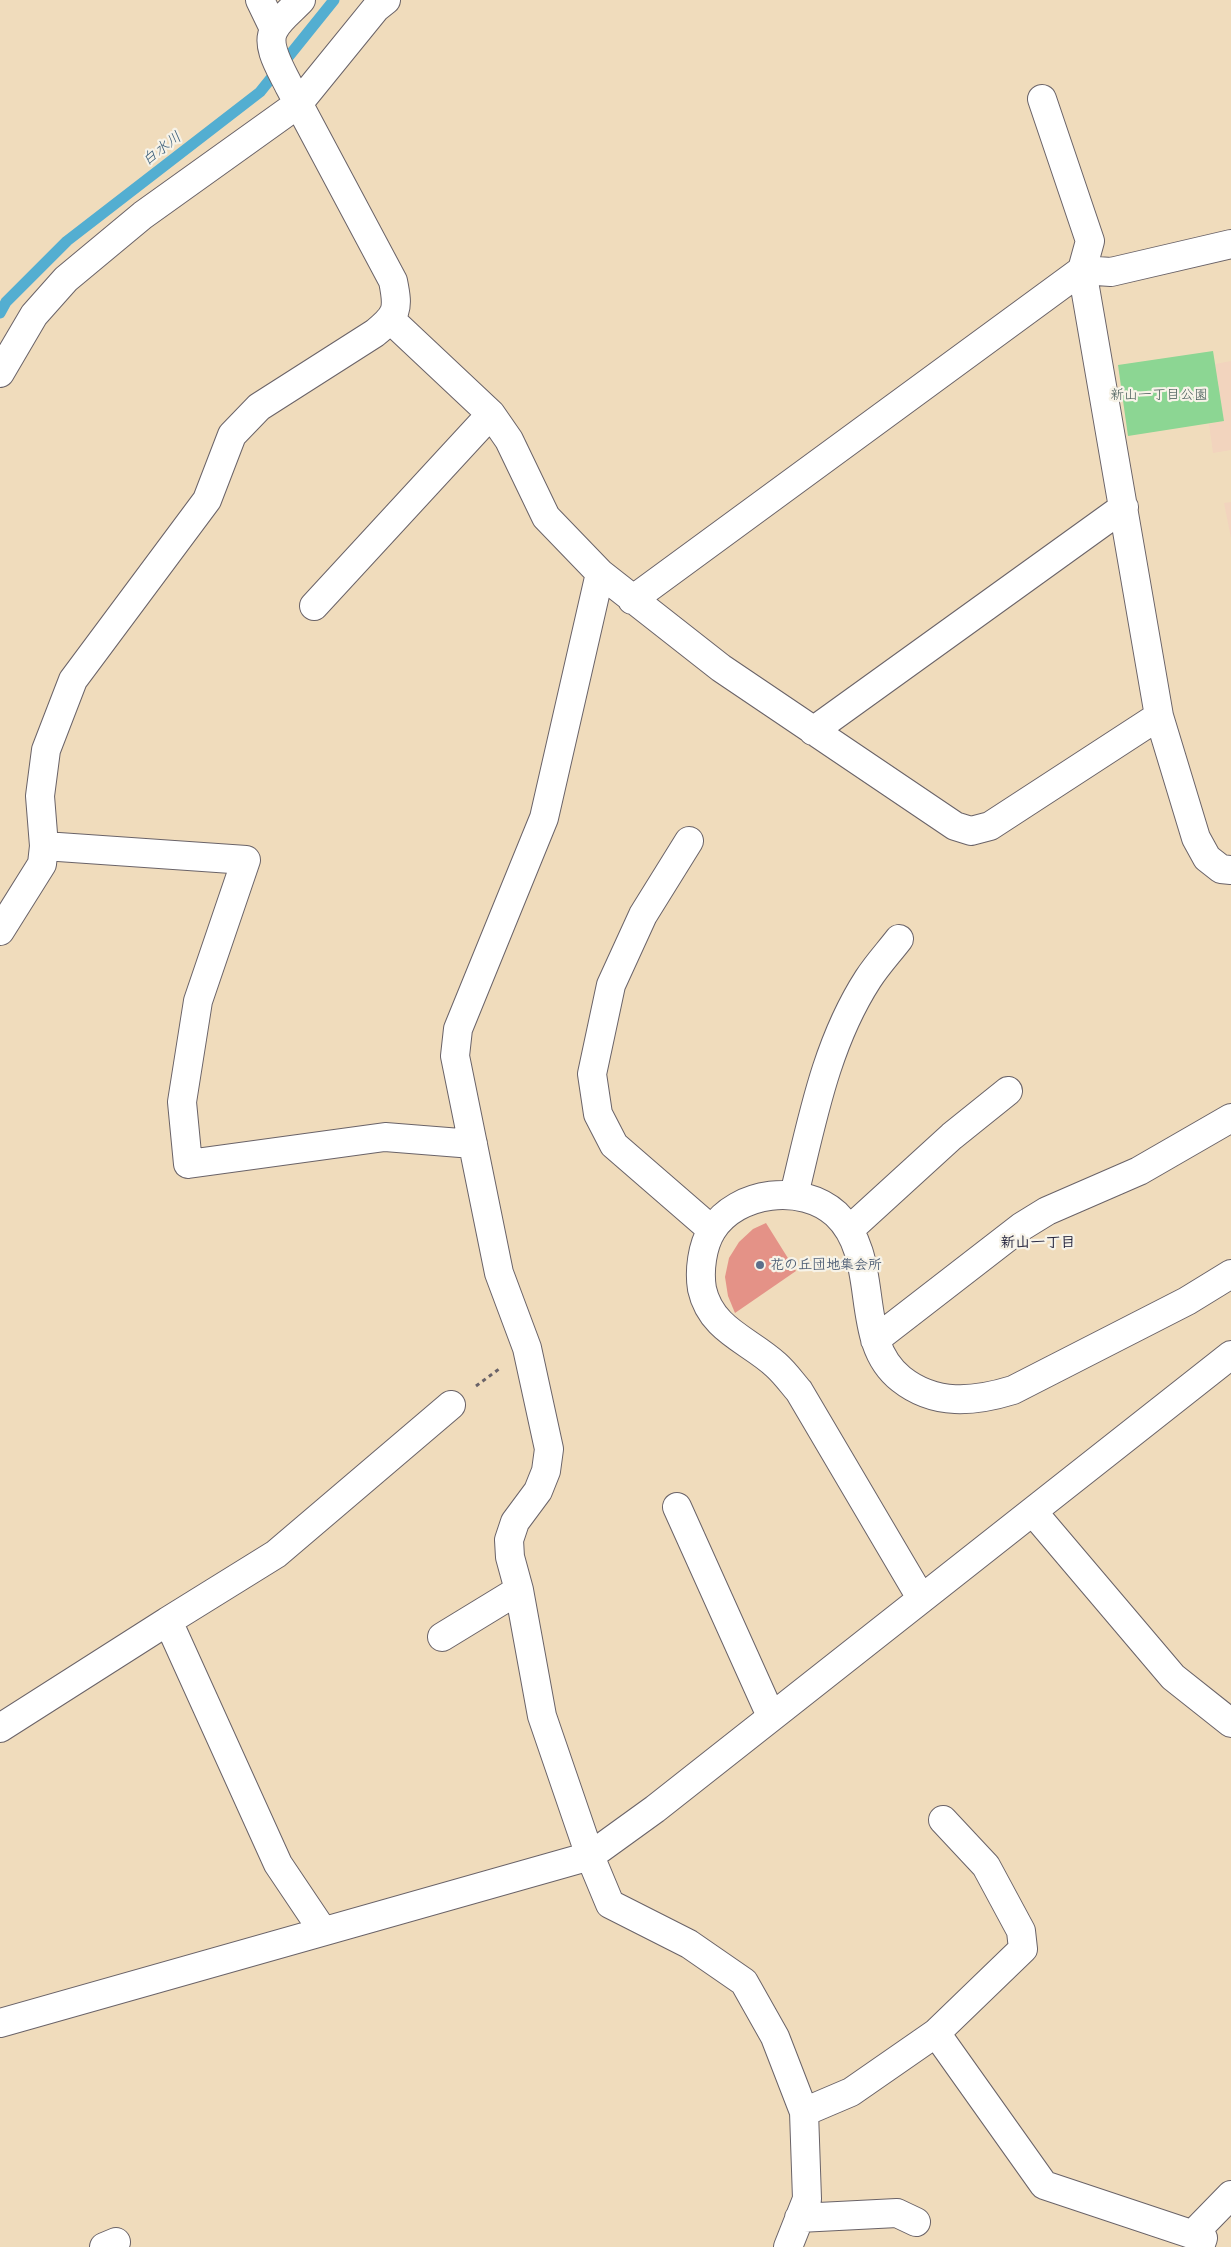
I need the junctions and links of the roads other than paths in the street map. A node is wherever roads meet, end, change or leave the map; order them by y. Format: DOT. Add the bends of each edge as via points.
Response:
graph roads {
  1 [pos="260,0"];
  2 [pos="301,0"];
  3 [pos="386,0"];
  4 [pos="274,29"];
  5 [pos="293,95"];
  6 [pos="1042,99"];
  7 [pos="1231,244"];
  8 [pos="1082,270"];
  9 [pos="391,320"];
  10 [pos="0,372"];
  11 [pos="491,414"];
  12 [pos="1124,507"];
  13 [pos="600,573"];
  14 [pos="632,600"];
  15 [pos="314,606"];
  16 [pos="1159,716"];
  17 [pos="813,731"];
  18 [pos="690,841"];
  19 [pos="44,846"];
  20 [pos="1231,870"];
  21 [pos="0,931"];
  22 [pos="899,940"];
  23 [pos="1008,1091"];
  24 [pos="1231,1118"];
  25 [pos="473,1144"];
  26 [pos="794,1196"];
  27 [pos="712,1230"];
  28 [pos="848,1230"];
  29 [pos="1231,1274"];
  30 [pos="875,1340"];
  31 [pos="1231,1355"];
  32 [pos="451,1405"];
  33 [pos="678,1508"];
  34 [pos="1033,1512"];
  35 [pos="519,1590"];
  36 [pos="922,1598"];
  37 [pos="168,1621"];
  38 [pos="442,1637"];
  39 [pos="771,1716"];
  40 [pos="1231,1723"];
  41 [pos="0,1728"];
  42 [pos="944,1820"];
  43 [pos="590,1856"];
  44 [pos="323,1932"];
  45 [pos="0,2023"];
  46 [pos="936,2032"];
  47 [pos="804,2112"];
  48 [pos="1231,2195"];
  49 [pos="799,2218"];
  50 [pos="916,2222"];
  51 [pos="1196,2241"];
  52 [pos="788,2247"];
  1 -- 4 [label="street"];
  2 -- 4 [label="street"];
  3 -- 5 [label="street"];
  4 -- 5 [label="street" via="271,41 275,56"];
  5 -- 9 [label="street" via="393,281 397,310"];
  5 -- 10 [label="street" via="66,279 34,316"];
  6 -- 8 [label="street" via="1090,241"];
  7 -- 8 [label="street" via="1110,272"];
  8 -- 12 [label="street"];
  8 -- 14 [label="street"];
  9 -- 11 [label="street"];
  9 -- 19 [label="street" via="259,406 232,435 207,500 73,680 46,750 40,796"];
  11 -- 13 [label="street" via="509,440 546,517"];
  11 -- 15 [label="street"];
  12 -- 16 [label="street"];
  12 -- 17 [label="street"];
  13 -- 14 [label="street"];
  13 -- 25 [label="street" via="544,818 458,1029 455,1056"];
  14 -- 17 [label="street" via="721,668"];
  16 -- 17 [label="street" via="990,826 971,832 955,826"];
  16 -- 20 [label="street" via="1196,838 1207,858 1221,869"];
  18 -- 27 [label="street" via="643,915 612,985 592,1074 598,1114 614,1146"];
  19 -- 21 [label="street" via="42,864"];
  19 -- 25 [label="street" via="246,860 198,1001 182,1102 188,1164 384,1137"];
  22 -- 26 [label="street" via="868,979 840,1033 819,1091"];
  23 -- 28 [label="street" via="952,1136"];
  24 -- 30 [label="street" via="1139,1172 1047,1211 1021,1227"];
  25 -- 35 [label="street" via="499,1273 527,1348 548,1449 546,1471 515,1522 509,1540"];
  26 -- 27 [label="street" via="748,1201"];
  26 -- 28 [label="street" via="817,1202 836,1214"];
  27 -- 36 [label="street" via="700,1270 702,1290 710,1311 721,1326 776,1365 799,1391"];
  28 -- 30 [label="street" via="863,1270"];
  29 -- 30 [label="street" via="1187,1301 1022,1386 985,1399 938,1398 920,1391 890,1369"];
  31 -- 34 [label="street"];
  32 -- 37 [label="street" via="276,1554"];
  33 -- 39 [label="street"];
  34 -- 36 [label="street"];
  34 -- 40 [label="street" via="1173,1678"];
  35 -- 38 [label="street"];
  35 -- 43 [label="street" via="542,1716"];
  36 -- 39 [label="street"];
  37 -- 41 [label="street"];
  37 -- 44 [label="street" via="278,1864"];
  39 -- 43 [label="street" via="655,1809"];
  42 -- 46 [label="street" via="986,1866 1022,1931 1023,1948"];
  43 -- 44 [label="street"];
  43 -- 47 [label="street" via="610,1904 689,1944 744,1982 774,2037"];
  44 -- 45 [label="street"];
  46 -- 47 [label="street" via="851,2092"];
  46 -- 51 [label="street" via="1044,2185"];
  47 -- 49 [label="street" via="807,2199"];
  48 -- 51 [label="street"];
  49 -- 50 [label="street" via="897,2213"];
  49 -- 52 [label="street"];
}
